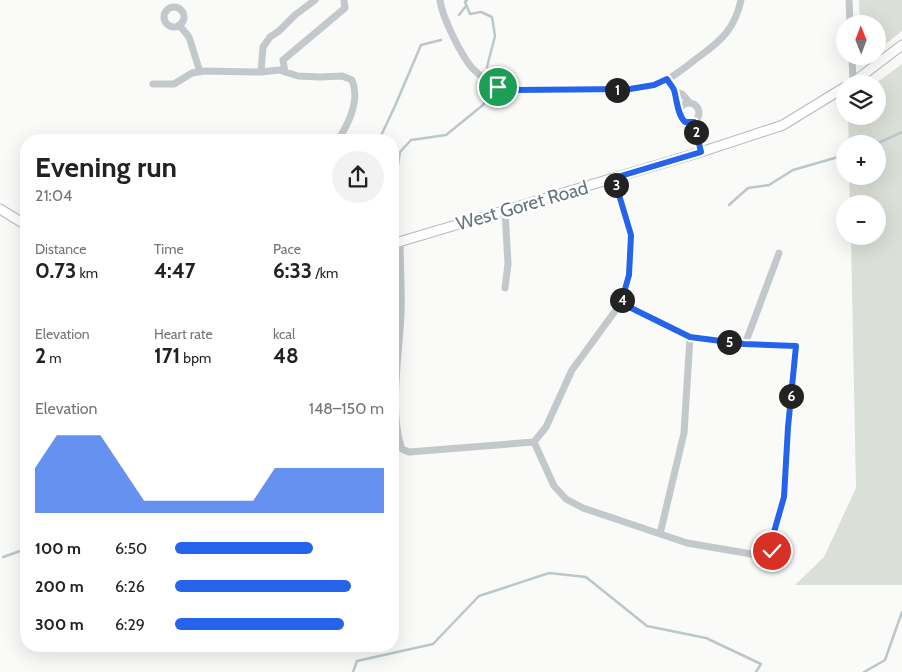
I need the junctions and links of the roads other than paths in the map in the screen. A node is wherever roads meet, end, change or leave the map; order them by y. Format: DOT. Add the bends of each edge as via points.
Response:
graph roads {
  1 [pos="315,0"];
  2 [pos="344,0"];
  3 [pos="440,0"];
  4 [pos="741,0"];
  5 [pos="850,0"];
  6 [pos="850,15"];
  7 [pos="180,25"];
  8 [pos="902,45"];
  9 [pos="200,72"];
  10 [pos="261,72"];
  11 [pos="285,72"];
  12 [pos="863,75"];
  13 [pos="667,79"];
  14 [pos="153,84"];
  15 [pos="674,91"];
  16 [pos="836,93"];
  17 [pos="690,103"];
  18 [pos="680,112"];
  19 [pos="694,122"];
  20 [pos="341,134"];
  21 [pos="701,152"];
  22 [pos="614,178"];
  23 [pos="0,209"];
  24 [pos="505,211"];
  25 [pos="20,221"];
  26 [pos="399,241"];
  27 [pos="778,253"];
  28 [pos="399,285"];
  29 [pos="505,288"];
  30 [pos="621,303"];
  31 [pos="690,337"];
  32 [pos="399,342"];
  33 [pos="744,344"];
  34 [pos="399,442"];
  35 [pos="534,442"];
  36 [pos="660,534"];
  1 -- 10 [label="street" via="270,37 263,47"];
  2 -- 11 [label="street" via="346,8 283,60"];
  3 -- 13 [label="street" via="446,21 472,67 498,87 513,90 630,89"];
  4 -- 13 [label="street" via="738,15 724,37"];
  5 -- 6 [label="street"];
  7 -- 9 [label="street"];
  8 -- 12 [label="street, West Goret Road"];
  9 -- 10 [label="street"];
  9 -- 14 [label="street" via="174,84"];
  10 -- 11 [label="street"];
  11 -- 20 [label="street" via="320,78 342,76 352,80 356,89 354,104"];
  13 -- 15 [label="street"];
  15 -- 17 [label="street"];
  15 -- 18 [label="street"];
  16 -- 21 [label="street, West Goret Road" via="783,125"];
  17 -- 18 [label="street" via="683,105"];
  17 -- 19 [label="street" via="699,109"];
  18 -- 19 [label="street" via="683,121"];
  19 -- 21 [label="street"];
  21 -- 22 [label="street, West Goret Road"];
  22 -- 24 [label="street, West Goret Road"];
  22 -- 30 [label="street" via="631,235 629,275"];
  23 -- 25 [label="street"];
  24 -- 26 [label="street, West Goret Road"];
  24 -- 29 [label="street" via="508,264"];
  27 -- 33 [label="street"];
  28 -- 32 [label="street"];
  30 -- 31 [label="street"];
  30 -- 35 [label="street" via="572,370 546,426"];
  31 -- 33 [label="street"];
  31 -- 36 [label="street" via="684,433"];
  33 -- 36 [label="street" via="796,346 784,497 772,539 772,551 769,557 687,543"];
  34 -- 35 [label="street" via="402,449 409,452"];
  35 -- 36 [label="street" via="554,486 566,499"];
}
